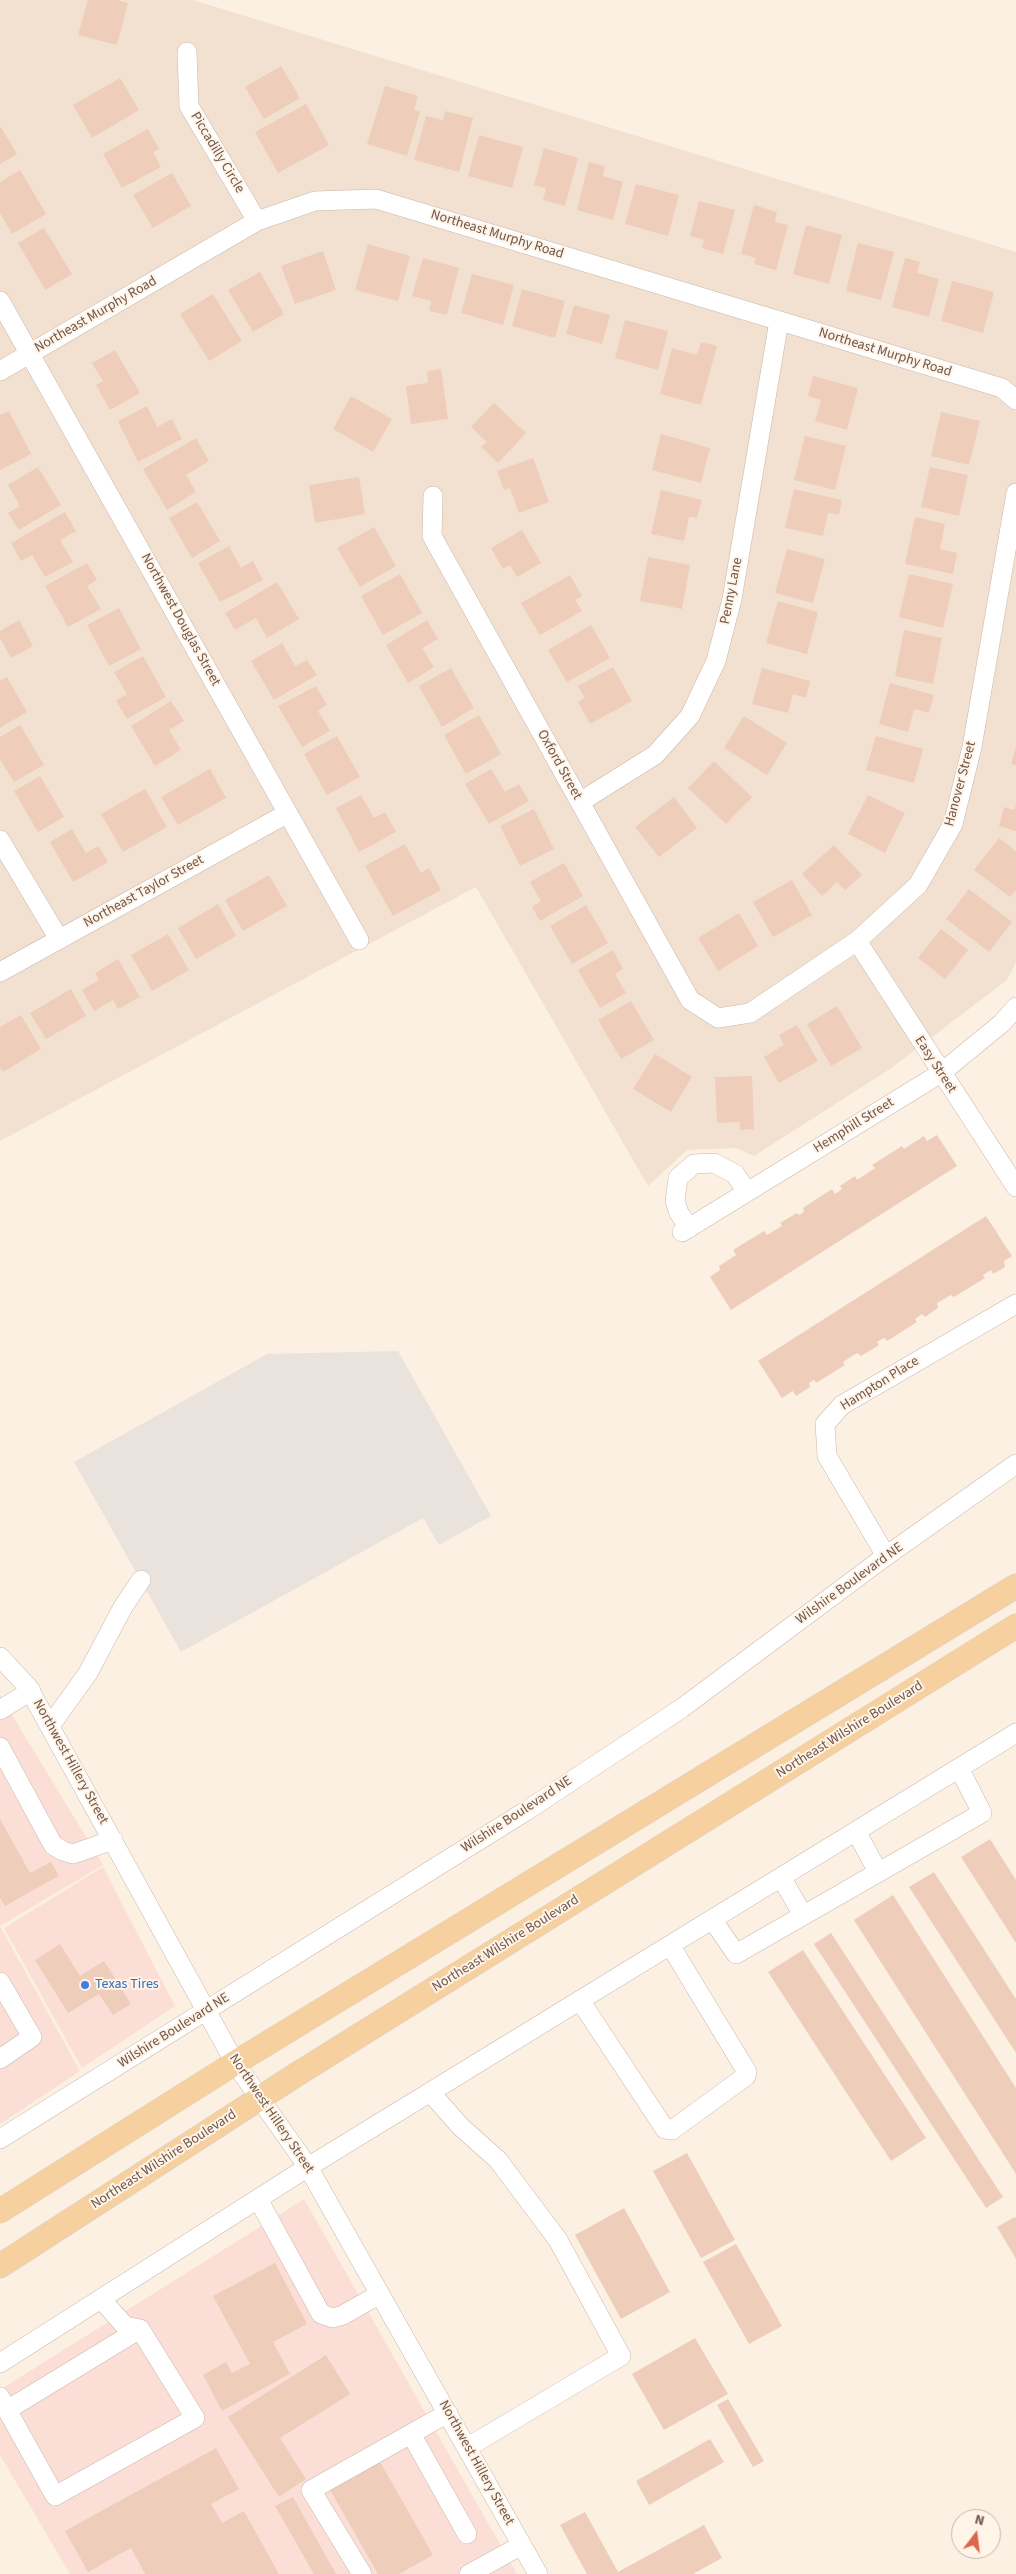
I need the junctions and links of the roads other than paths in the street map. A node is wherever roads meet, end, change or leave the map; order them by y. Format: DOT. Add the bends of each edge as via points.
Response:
graph roads {
  1 [pos="187,52"];
  2 [pos="258,221"];
  3 [pos="0,301"];
  4 [pos="779,321"];
  5 [pos="30,353"];
  6 [pos="0,370"];
  7 [pos="1016,400"];
  8 [pos="1016,494"];
  9 [pos="433,496"];
  10 [pos="580,802"];
  11 [pos="288,812"];
  12 [pos="0,840"];
  13 [pos="59,938"];
  14 [pos="359,940"];
  15 [pos="857,942"];
  16 [pos="0,972"];
  17 [pos="1016,1007"];
  18 [pos="718,1018"];
  19 [pos="940,1073"];
  20 [pos="1016,1187"];
  21 [pos="747,1192"];
  22 [pos="1016,1304"];
  23 [pos="1016,1464"];
  24 [pos="886,1556"];
  25 [pos="141,1580"];
  26 [pos="1016,1586"];
  27 [pos="1016,1626"];
  28 [pos="0,1657"];
  29 [pos="31,1691"];
  30 [pos="0,1710"];
  31 [pos="50,1726"];
  32 [pos="1016,1733"];
  33 [pos="0,1747"];
  34 [pos="959,1768"];
  35 [pos="856,1831"];
  36 [pos="113,1840"];
  37 [pos="878,1872"];
  38 [pos="781,1877"];
  39 [pos="803,1915"];
  40 [pos="712,1919"];
  41 [pos="670,1944"];
  42 [pos="0,1982"];
  43 [pos="580,2002"];
  44 [pos="206,2011"];
  45 [pos="0,2059"];
  46 [pos="235,2063"];
  47 [pos="430,2092"];
  48 [pos="259,2098"];
  49 [pos="0,2139"];
  50 [pos="308,2168"];
  51 [pos="258,2199"];
  52 [pos="0,2211"];
  53 [pos="0,2266"];
  54 [pos="380,2294"];
  55 [pos="101,2299"];
  56 [pos="140,2329"];
  57 [pos="0,2364"];
  58 [pos="4,2403"];
  59 [pos="448,2413"];
  60 [pos="411,2434"];
  61 [pos="468,2447"];
  62 [pos="467,2534"];
  63 [pos="522,2545"];
  64 [pos="362,2574"];
  65 [pos="468,2574"];
  66 [pos="538,2574"];
  1 -- 2 [label="street, Piccadilly Circle" via="188,106"];
  2 -- 4 [label="street, Northeast Murphy Road" via="315,201 376,199"];
  2 -- 5 [label="street, Northeast Murphy Road"];
  3 -- 5 [label="street, Northwest Douglas Street"];
  4 -- 7 [label="street, Northeast Murphy Road" via="1002,388"];
  4 -- 10 [label="street, Penny Lane" via="732,599 716,661 690,716 655,755"];
  5 -- 6 [label="street, Northeast Murphy Road"];
  5 -- 11 [label="street, Northwest Douglas Street"];
  8 -- 15 [label="street, Hanover Street" via="972,747 953,824 918,885"];
  9 -- 10 [label="street, Oxford Street" via="432,536"];
  10 -- 18 [label="street, Oxford Street" via="690,1000"];
  11 -- 13 [label="street, Northeast Taylor Street"];
  11 -- 14 [label="street, Northwest Douglas Street"];
  12 -- 13 [label="street"];
  13 -- 16 [label="street, Northeast Taylor Street"];
  15 -- 18 [label="street, Hanover Street" via="750,1013"];
  15 -- 19 [label="street, Easy Street"];
  17 -- 19 [label="street, Hemphill Street" via="1002,1023"];
  19 -- 20 [label="street, Easy Street"];
  19 -- 21 [label="street, Hemphill Street"];
  21 -- 21 [label="street, Hemphill Street" via="685,1230 675,1201 678,1178 694,1164 714,1163 735,1174"];
  22 -- 24 [label="street, Hampton Place" via="842,1405 825,1424 827,1456"];
  23 -- 24 [label="street, Wilshire Boulevard NE"];
  24 -- 44 [label="street, Wilshire Boulevard NE" via="682,1708"];
  25 -- 31 [label="street" via="88,1673"];
  26 -- 46 [label="main road"];
  27 -- 48 [label="main road, Northeast Wilshire Boulevard"];
  28 -- 29 [label="street, Northwest Hillery Street"];
  29 -- 30 [label="street"];
  29 -- 31 [label="street, Northwest Hillery Street"];
  31 -- 36 [label="street, Northwest Hillery Street"];
  32 -- 34 [label="street"];
  33 -- 36 [label="street" via="53,1845 73,1854"];
  34 -- 35 [label="street"];
  34 -- 37 [label="street" via="982,1813"];
  35 -- 37 [label="street"];
  35 -- 38 [label="street"];
  36 -- 44 [label="street, Northwest Hillery Street"];
  37 -- 39 [label="street"];
  38 -- 39 [label="street"];
  38 -- 40 [label="street"];
  39 -- 40 [label="street" via="736,1954"];
  40 -- 41 [label="street"];
  41 -- 43 [label="street"];
  41 -- 43 [label="street" via="747,2072 746,2076 672,2130 665,2129"];
  42 -- 45 [label="street" via="32,2037"];
  43 -- 47 [label="street"];
  44 -- 46 [label="street, Northwest Hillery Street"];
  44 -- 49 [label="street, Wilshire Boulevard NE"];
  46 -- 48 [label="street, Northwest Hillery Street"];
  46 -- 52 [label="main road"];
  47 -- 50 [label="street"];
  47 -- 61 [label="street" via="461,2127 498,2160 558,2240 621,2356"];
  48 -- 50 [label="street, Northwest Hillery Street"];
  48 -- 53 [label="main road, Northeast Wilshire Boulevard"];
  50 -- 51 [label="street"];
  50 -- 54 [label="street, Northwest Hillery Street"];
  51 -- 54 [label="street" via="322,2314 332,2318 343,2315"];
  51 -- 55 [label="street"];
  54 -- 59 [label="street, Northwest Hillery Street"];
  55 -- 56 [label="street" via="125,2326"];
  55 -- 57 [label="street"];
  56 -- 58 [label="street"];
  56 -- 58 [label="street" via="195,2418 55,2496"];
  59 -- 60 [label="street"];
  59 -- 61 [label="street, Northwest Hillery Street"];
  60 -- 62 [label="street"];
  60 -- 64 [label="street" via="311,2490"];
  61 -- 63 [label="street, Northwest Hillery Street"];
  63 -- 65 [label="street"];
  63 -- 66 [label="street, Northwest Hillery Street"];
}
